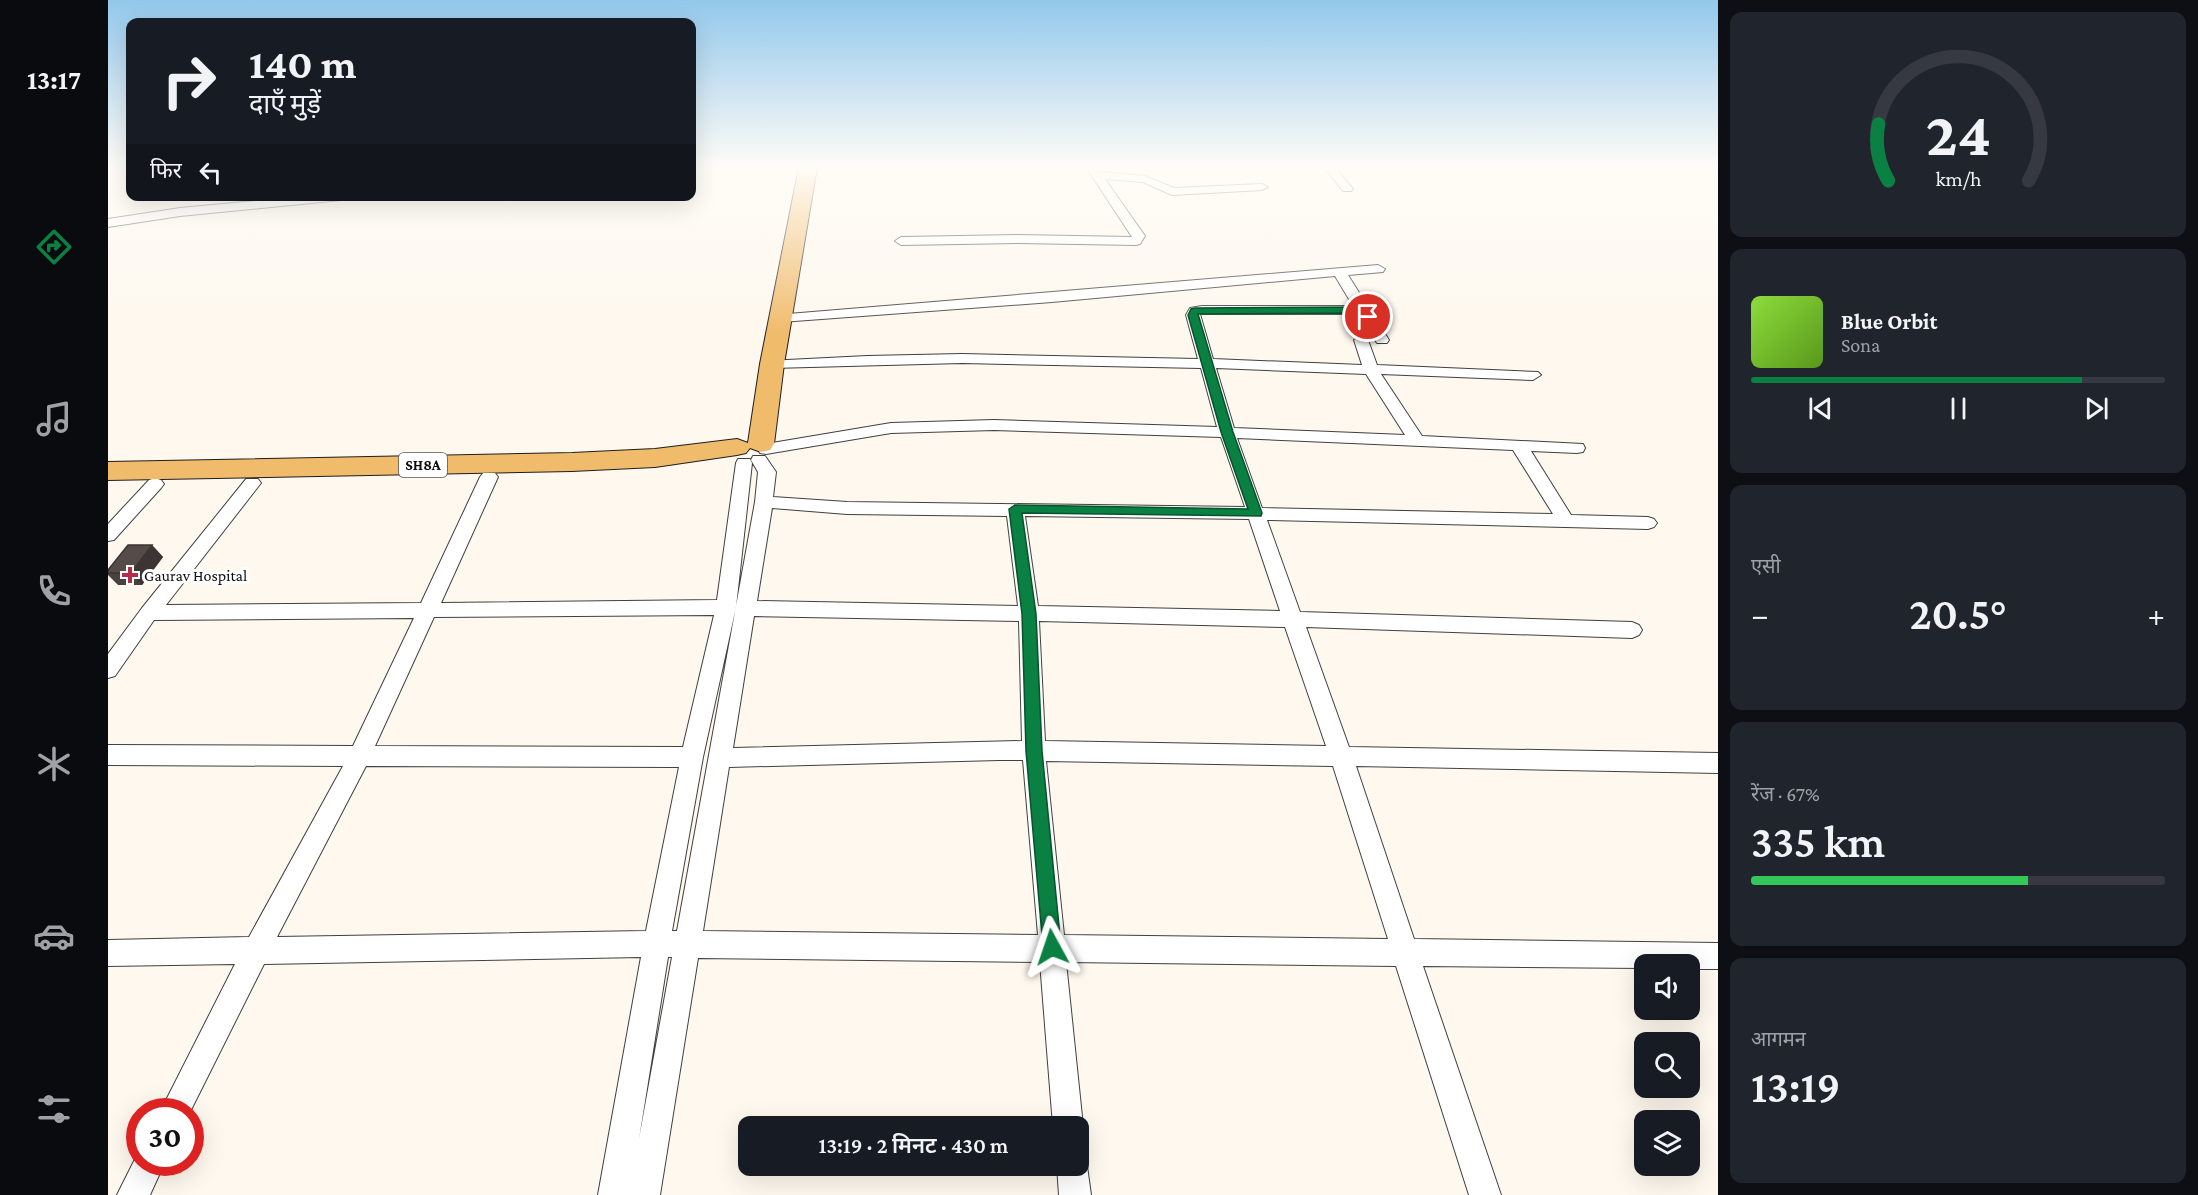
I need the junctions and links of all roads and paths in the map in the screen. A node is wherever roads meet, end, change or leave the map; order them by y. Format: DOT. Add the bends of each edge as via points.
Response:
graph roads {
  1 [pos="778,223"];
  2 [pos="798,223"];
  3 [pos="1129,223"];
  4 [pos="901,241"];
  5 [pos="1378,269"];
  6 [pos="1339,271"];
  7 [pos="1362,310"];
  8 [pos="781,318"];
  9 [pos="1361,340"];
  10 [pos="1382,340"];
  11 [pos="772,364"];
  12 [pos="1208,365"];
  13 [pos="1371,370"];
  14 [pos="1533,375"];
  15 [pos="1227,432"];
  16 [pos="1417,441"];
  17 [pos="1519,446"];
  18 [pos="1577,448"];
  19 [pos="750,452"];
  20 [pos="108,471"];
  21 [pos="489,477"];
  22 [pos="252,483"];
  23 [pos="155,484"];
  24 [pos="108,485"];
  25 [pos="764,502"];
  26 [pos="1015,509"];
  27 [pos="1256,513"];
  28 [pos="1566,521"];
  29 [pos="1648,523"];
  30 [pos="108,536"];
  31 [pos="737,608"];
  32 [pos="425,612"];
  33 [pos="149,613"];
  34 [pos="1029,614"];
  35 [pos="1291,619"];
  36 [pos="1632,630"];
  37 [pos="108,670"];
  38 [pos="1034,751"];
  39 [pos="108,755"];
  40 [pos="360,755"];
  41 [pos="1341,756"];
  42 [pos="692,757"];
  43 [pos="720,758"];
  44 [pos="1718,763"];
  45 [pos="657,944"];
  46 [pos="686,945"];
  47 [pos="1052,947"];
  48 [pos="256,950"];
  49 [pos="1404,952"];
  50 [pos="108,953"];
  51 [pos="1718,956"];
  52 [pos="182,1098"];
  53 [pos="1067,1116"];
  54 [pos="143,1176"];
  55 [pos="1073,1176"];
  56 [pos="133,1195"];
  57 [pos="614,1195"];
  58 [pos="644,1195"];
  59 [pos="1075,1195"];
  60 [pos="1485,1195"];
  1 -- 19 [label="main road" via="751,378"];
  2 -- 8 [label="main road"];
  3 -- 4 [label="street" via="1138,236 1136,241"];
  5 -- 6 [label="street"];
  6 -- 7 [label="street"];
  6 -- 8 [label="street"];
  7 -- 10 [label="street"];
  7 -- 12 [label="street" via="1195,311"];
  8 -- 11 [label="main road"];
  9 -- 13 [label="street"];
  11 -- 12 [label="street" via="978,358"];
  11 -- 19 [label="main road"];
  12 -- 13 [label="street"];
  12 -- 15 [label="street"];
  13 -- 14 [label="street"];
  13 -- 16 [label="street"];
  15 -- 16 [label="street"];
  15 -- 19 [label="street" via="983,425 891,428"];
  15 -- 27 [label="street"];
  16 -- 17 [label="street"];
  17 -- 18 [label="street"];
  17 -- 28 [label="street"];
  19 -- 20 [label="main road, SH8A" via="572,462"];
  19 -- 21 [label="main road, SH8A" via="665,467"];
  19 -- 25 [label="street" via="767,472"];
  19 -- 31 [label="street"];
  21 -- 22 [label="main road, SH8A"];
  21 -- 32 [label="street"];
  22 -- 23 [label="main road, SH8A"];
  22 -- 33 [label="street"];
  23 -- 24 [label="main road, SH8A"];
  23 -- 30 [label="street"];
  25 -- 26 [label="street" via="847,508"];
  25 -- 31 [label="street"];
  26 -- 27 [label="street"];
  26 -- 34 [label="street"];
  27 -- 28 [label="street"];
  27 -- 35 [label="street"];
  28 -- 29 [label="street"];
  31 -- 32 [label="street"];
  31 -- 34 [label="street"];
  31 -- 42 [label="street"];
  31 -- 43 [label="street"];
  32 -- 33 [label="street"];
  32 -- 40 [label="street"];
  33 -- 37 [label="street"];
  34 -- 35 [label="street"];
  34 -- 38 [label="street"];
  35 -- 36 [label="street"];
  35 -- 41 [label="street"];
  38 -- 41 [label="street"];
  38 -- 43 [label="street"];
  38 -- 47 [label="street"];
  39 -- 40 [label="street"];
  40 -- 42 [label="street"];
  40 -- 48 [label="street"];
  41 -- 44 [label="street"];
  41 -- 49 [label="street"];
  42 -- 45 [label="street"];
  43 -- 46 [label="street"];
  45 -- 46 [label="street"];
  45 -- 48 [label="street"];
  45 -- 57 [label="street"];
  46 -- 47 [label="street"];
  46 -- 58 [label="street"];
  47 -- 49 [label="street"];
  47 -- 53 [label="street"];
  48 -- 50 [label="street"];
  48 -- 52 [label="street"];
  49 -- 51 [label="street"];
  49 -- 60 [label="street"];
  54 -- 56 [label="street"];
  55 -- 59 [label="street"];
}
